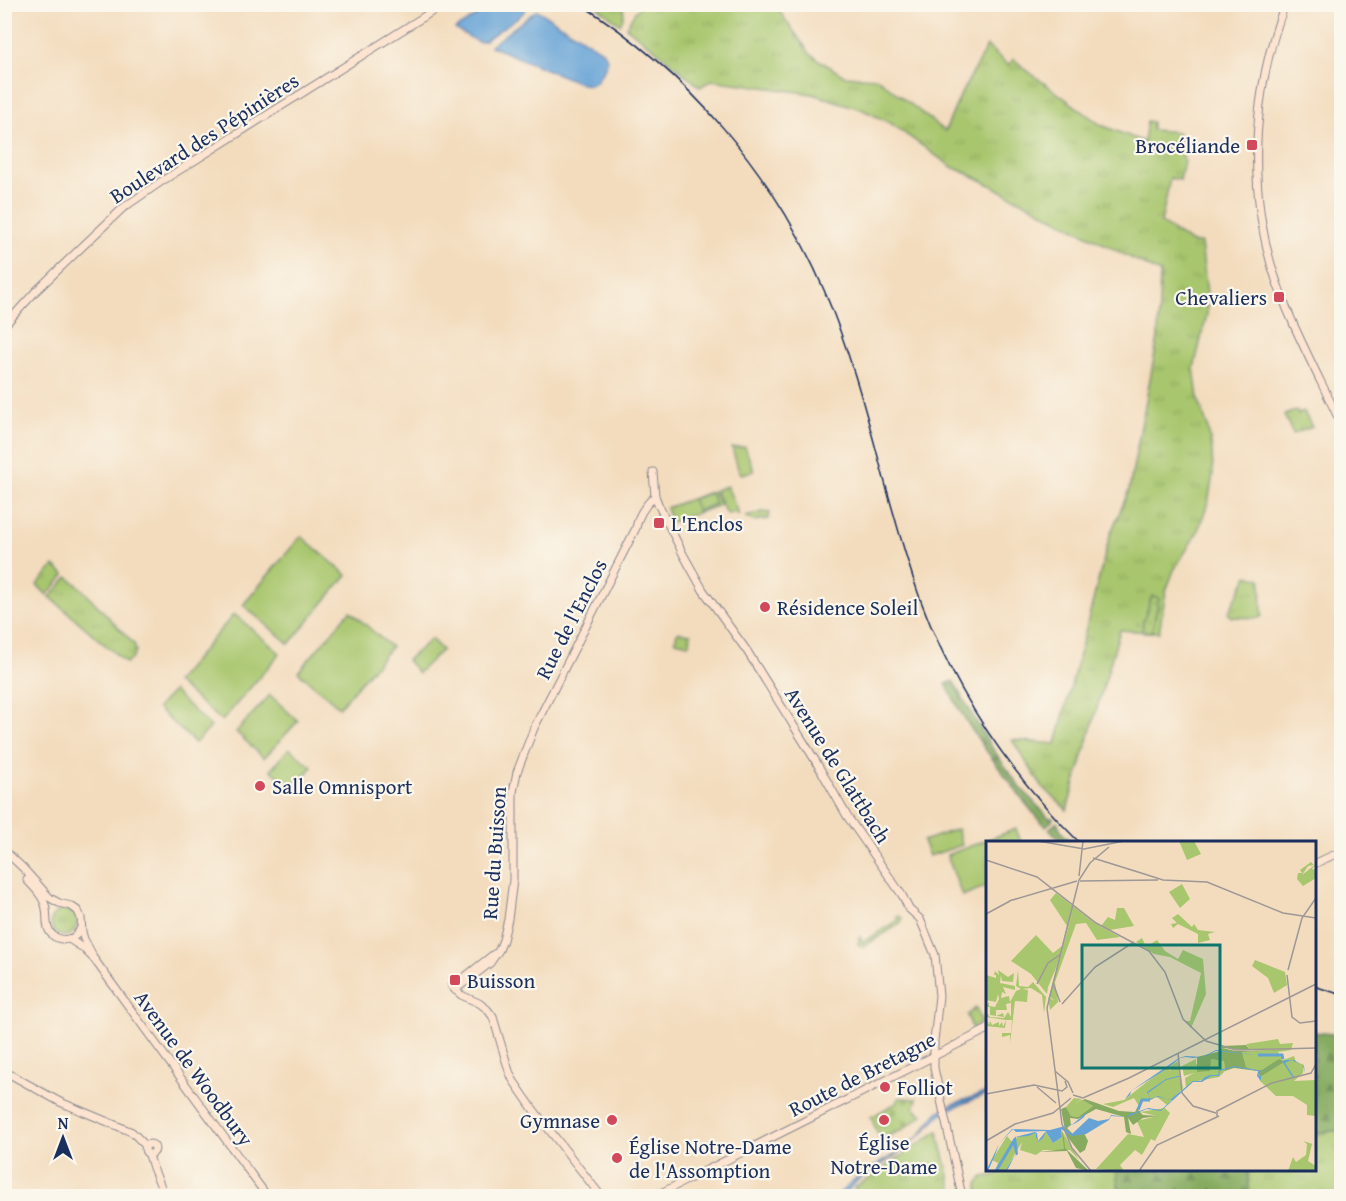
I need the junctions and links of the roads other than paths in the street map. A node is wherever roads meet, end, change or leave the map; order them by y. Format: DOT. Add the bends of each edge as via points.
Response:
graph roads {
  1 [pos="444,4"];
  2 [pos="1285,4"];
  3 [pos="4,326"];
  4 [pos="1341,426"];
  5 [pos="653,472"];
  6 [pos="655,496"];
  7 [pos="659,505"];
  8 [pos="636,528"];
  9 [pos="536,724"];
  10 [pos="4,850"];
  11 [pos="1341,851"];
  12 [pos="14,860"];
  13 [pos="1316,863"];
  14 [pos="63,905"];
  15 [pos="48,917"];
  16 [pos="81,926"];
  17 [pos="69,939"];
  18 [pos="94,959"];
  19 [pos="986,1030"];
  20 [pos="934,1056"];
  21 [pos="4,1071"];
  22 [pos="165,1197"];
  23 [pos="267,1197"];
  24 [pos="601,1197"];
  25 [pos="656,1197"];
  26 [pos="962,1197"];
  1 -- 3 [label="street, Boulevard des Pépinières" via="123,208"];
  2 -- 4 [label="street" via="1267,61 1259,109 1259,203 1271,264 1284,300"];
  5 -- 6 [label="street, Avenue de Glattbach"];
  6 -- 7 [label="street, Avenue de Glattbach"];
  6 -- 8 [label="street, Rue de l'Enclos" via="646,505"];
  7 -- 8 [label="street, Rue de l'Enclos" via="645,513"];
  7 -- 20 [label="street, Avenue de Glattbach" via="703,590 747,651 848,816 924,927 933,949 939,999"];
  8 -- 9 [label="street, Rue de l'Enclos"];
  9 -- 24 [label="street, Rue du Buisson" via="514,785 513,880 505,933 490,963 454,988 493,1017 513,1080"];
  10 -- 12 [label="street, Avenue de Woodbury"];
  11 -- 13 [label="street"];
  12 -- 14 [label="street, Avenue de Woodbury" via="50,898"];
  12 -- 15 [label="street, Avenue de Woodbury" via="44,901"];
  14 -- 15 [label="street" via="55,907"];
  14 -- 16 [label="street, Avenue de Woodbury" via="78,911"];
  15 -- 17 [label="street, Avenue de Woodbury" via="51,934"];
  16 -- 17 [label="street"];
  16 -- 18 [label="street, Avenue de Woodbury"];
  17 -- 18 [label="street, Avenue de Woodbury"];
  18 -- 23 [label="street, Avenue de Woodbury"];
  19 -- 20 [label="street, Route de Bretagne"];
  20 -- 25 [label="street, Route de Bretagne"];
  20 -- 26 [label="street, Avenue de Glattbach"];
  21 -- 22 [label="street" via="60,1102 132,1132 146,1146"];
}
